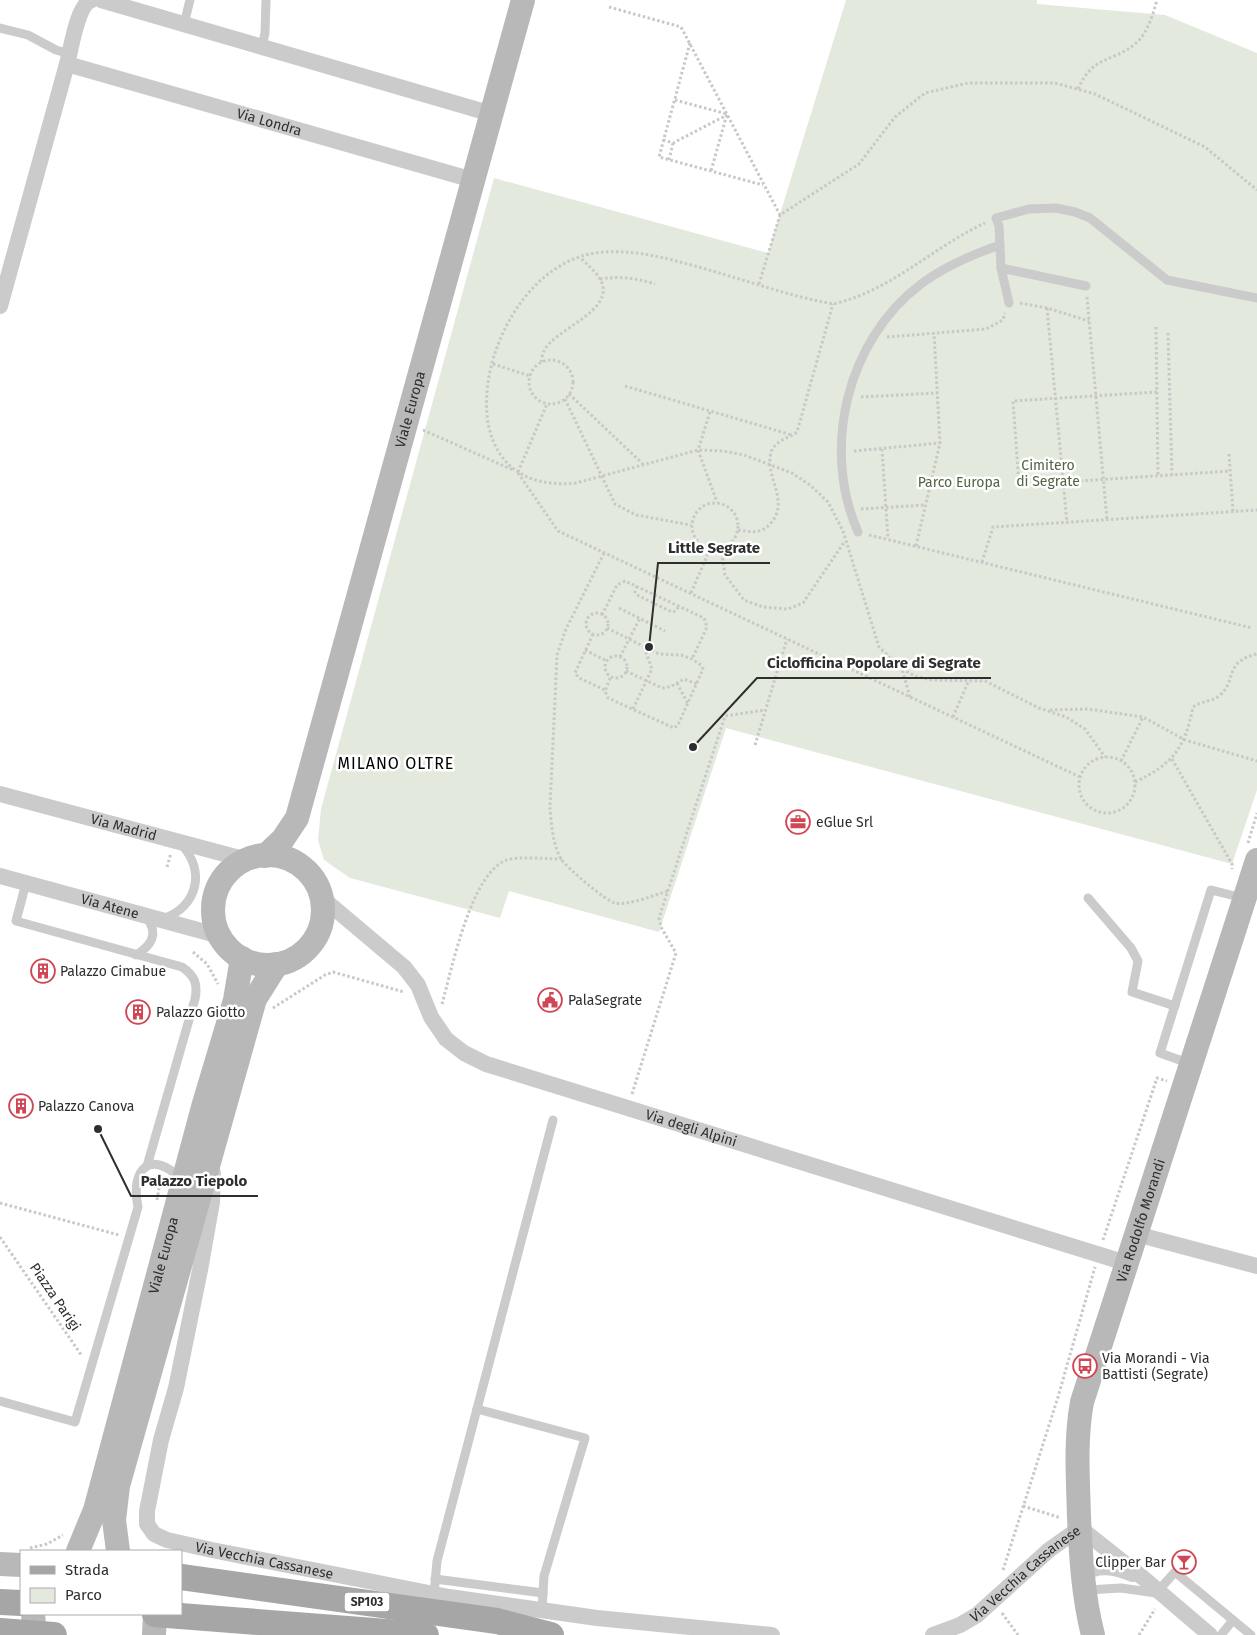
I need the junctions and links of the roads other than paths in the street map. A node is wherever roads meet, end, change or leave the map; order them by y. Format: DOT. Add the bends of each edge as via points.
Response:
graph roads {
  1 [pos="92,0"];
  2 [pos="190,0"];
  3 [pos="266,0"];
  4 [pos="523,0"];
  5 [pos="184,24"];
  6 [pos="0,28"];
  7 [pos="262,47"];
  8 [pos="68,59"];
  9 [pos="492,114"];
  10 [pos="473,180"];
  11 [pos="1000,245"];
  12 [pos="1001,268"];
  13 [pos="1086,286"];
  14 [pos="1257,298"];
  15 [pos="1009,303"];
  16 [pos="0,306"];
  17 [pos="858,532"];
  18 [pos="0,794"];
  19 [pos="297,818"];
  20 [pos="179,842"];
  21 [pos="256,858"];
  22 [pos="1257,860"];
  23 [pos="308,872"];
  24 [pos="0,876"];
  25 [pos="26,883"];
  26 [pos="1238,896"];
  27 [pos="321,897"];
  28 [pos="1088,898"];
  29 [pos="153,918"];
  30 [pos="220,936"];
  31 [pos="136,955"];
  32 [pos="242,958"];
  33 [pos="277,964"];
  34 [pos="1175,1006"];
  35 [pos="1191,1064"];
  36 [pos="553,1120"];
  37 [pos="215,1144"];
  38 [pos="147,1166"];
  39 [pos="183,1180"];
  40 [pos="1136,1234"];
  41 [pos="1126,1263"];
  42 [pos="1257,1266"];
  43 [pos="0,1401"];
  44 [pos="477,1409"];
  45 [pos="1080,1528"];
  46 [pos="78,1550"];
  47 [pos="118,1550"];
  48 [pos="0,1564"];
  49 [pos="20,1565"];
  50 [pos="182,1577"];
  51 [pos="1142,1577"];
  52 [pos="1083,1583"];
  53 [pos="435,1586"];
  54 [pos="543,1593"];
  55 [pos="1161,1593"];
  56 [pos="0,1602"];
  57 [pos="20,1603"];
  58 [pos="542,1610"];
  59 [pos="33,1615"];
  60 [pos="163,1615"];
  61 [pos="176,1615"];
  62 [pos="1233,1620"];
  63 [pos="0,1631"];
  64 [pos="35,1635"];
  65 [pos="54,1635"];
  66 [pos="154,1635"];
  67 [pos="426,1635"];
  68 [pos="551,1635"];
  69 [pos="772,1635"];
  70 [pos="933,1635"];
  71 [pos="1076,1635"];
  72 [pos="1093,1635"];
  73 [pos="1210,1635"];
  74 [pos="1221,1635"];
  75 [pos="1251,1635"];
  1 -- 5 [label="street"];
  1 -- 8 [label="street" via="81,9"];
  2 -- 5 [label="lane"];
  3 -- 7 [label="lane"];
  4 -- 9 [label="street, Viale Europa"];
  5 -- 7 [label="street"];
  6 -- 8 [label="lane" via="28,36"];
  7 -- 9 [label="street"];
  8 -- 10 [label="street, Via Londra"];
  8 -- 16 [label="street"];
  9 -- 10 [label="street, Viale Europa"];
  10 -- 19 [label="street, Viale Europa"];
  11 -- 12 [label="lane"];
  11 -- 14 [label="lane" via="996,218 1029,209 1056,208 1090,218 1167,280"];
  11 -- 17 [label="lane" via="947,266 920,285 897,305 859,366 848,398 840,452 848,510"];
  12 -- 13 [label="lane"];
  12 -- 15 [label="lane"];
  18 -- 20 [label="street, Via Madrid"];
  19 -- 21 [label="street, Viale Europa" via="283,839"];
  19 -- 23 [label="street, Viale Europa"];
  20 -- 21 [label="street, Via Madrid"];
  20 -- 29 [label="lane" via="190,853 196,869 194,889 176,914"];
  21 -- 23 [label="street, Viale Europa" via="288,859"];
  21 -- 30 [label="street, Viale Europa" via="228,873 217,892 214,914"];
  22 -- 26 [label="street, Via Rodolfo Morandi"];
  23 -- 27 [label="street, Viale Europa"];
  24 -- 25 [label="street, Via Atene"];
  25 -- 29 [label="street, Via Atene"];
  25 -- 31 [label="lane" via="16,921"];
  26 -- 34 [label="lane" via="1211,890"];
  26 -- 35 [label="street, Via Rodolfo Morandi"];
  27 -- 33 [label="street, Viale Europa" via="322,920 314,940 298,956"];
  27 -- 41 [label="street, Via degli Alpini" via="404,967 418,985 431,1016 446,1039 486,1064"];
  28 -- 34 [label="lane" via="1131,948 1138,961 1132,992"];
  29 -- 30 [label="street, Via Atene"];
  29 -- 31 [label="lane" via="153,936 148,948"];
  30 -- 32 [label="street, Viale Europa"];
  31 -- 38 [label="lane" via="182,967 192,975 197,987"];
  32 -- 33 [label="street, Viale Europa" via="259,964"];
  32 -- 39 [label="street, Viale Europa" via="235,1000"];
  33 -- 37 [label="street, Viale Europa" via="255,999"];
  34 -- 35 [label="lane" via="1160,1054"];
  35 -- 40 [label="street, Via Rodolfo Morandi"];
  36 -- 44 [label="lane"];
  37 -- 47 [label="street, Viale Europa" via="118,1486 114,1520"];
  37 -- 53 [label="street, Via Vecchia Cassanese" via="212,1202 176,1388 146,1511 150,1529 167,1540"];
  38 -- 39 [label="lane" via="159,1164 167,1167"];
  38 -- 43 [label="lane" via="137,1176 138,1207 75,1422"];
  39 -- 46 [label="street, Viale Europa" via="95,1510"];
  40 -- 41 [label="street, Via Rodolfo Morandi"];
  40 -- 42 [label="street"];
  41 -- 45 [label="street, Via Rodolfo Morandi" via="1082,1402 1077,1456"];
  44 -- 53 [label="lane" via="437,1561"];
  44 -- 54 [label="lane" via="585,1438 544,1576"];
  45 -- 51 [label="street, Via Vecchia Cassanese"];
  45 -- 52 [label="street, Via Rodolfo Morandi"];
  45 -- 70 [label="street, Via Vecchia Cassanese" via="1049,1550 994,1602 960,1626"];
  48 -- 49 [label="street"];
  50 -- 68 [label="main road, SP103" via="497,1620"];
  51 -- 52 [label="street" via="1116,1568 1100,1567 1090,1569"];
  51 -- 55 [label="street, Via Vecchia Cassanese"];
  52 -- 55 [label="lane"];
  52 -- 71 [label="street, Via Rodolfo Morandi"];
  52 -- 72 [label="street, Via Rodolfo Morandi"];
  53 -- 54 [label="lane"];
  53 -- 58 [label="street, Via Vecchia Cassanese"];
  54 -- 58 [label="lane"];
  55 -- 62 [label="lane" via="1175,1572"];
  55 -- 73 [label="street, Via Vecchia Cassanese"];
  56 -- 57 [label="main road"];
  58 -- 69 [label="street, Via Vecchia Cassanese"];
  59 -- 64 [label="street"];
  60 -- 66 [label="street"];
  61 -- 67 [label="main road, SP103"];
  62 -- 74 [label="lane"];
  62 -- 75 [label="lane"];
  63 -- 65 [label="main road, bridge"];
}
